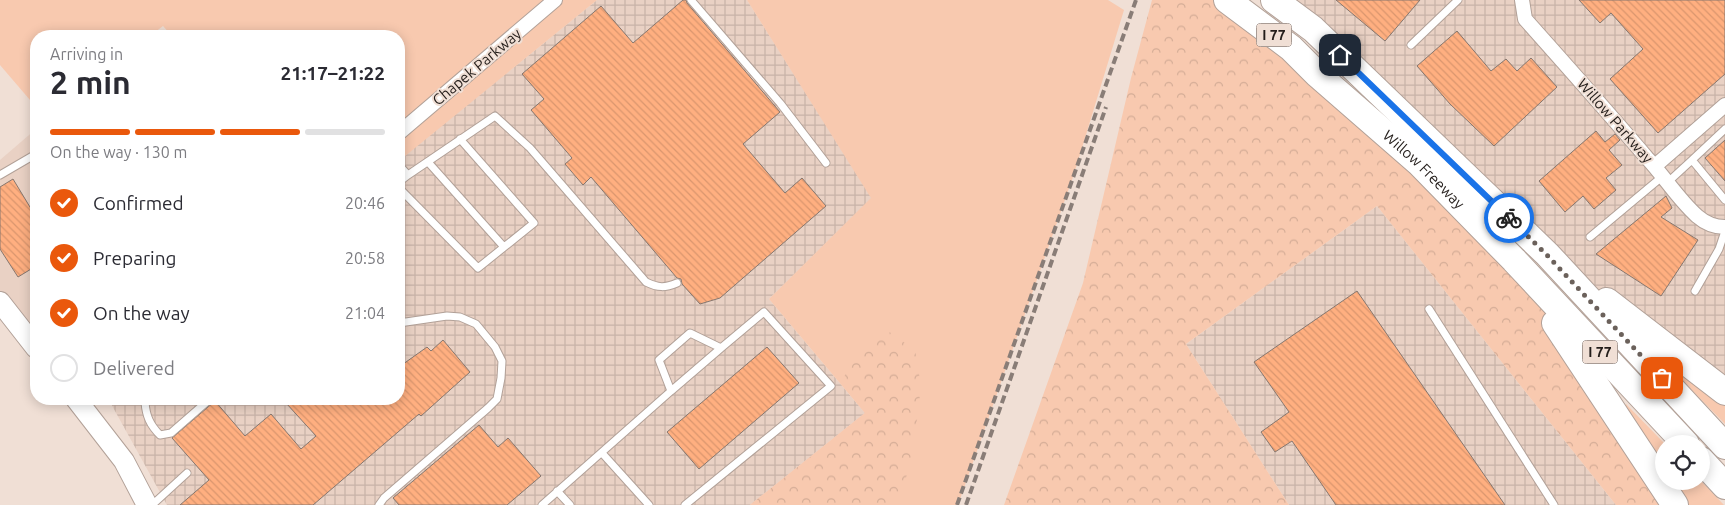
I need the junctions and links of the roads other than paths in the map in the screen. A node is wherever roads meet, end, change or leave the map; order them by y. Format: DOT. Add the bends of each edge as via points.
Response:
graph roads {
  1 [pos="555,0"];
  2 [pos="691,0"];
  3 [pos="1227,0"];
  4 [pos="1274,0"];
  5 [pos="1458,0"];
  6 [pos="1522,0"];
  7 [pos="1411,45"];
  8 [pos="1725,105"];
  9 [pos="405,128"];
  10 [pos="1725,130"];
  11 [pos="460,139"];
  12 [pos="30,158"];
  13 [pos="1692,160"];
  14 [pos="428,162"];
  15 [pos="826,163"];
  16 [pos="405,172"];
  17 [pos="0,175"];
  18 [pos="408,175"];
  19 [pos="1662,175"];
  20 [pos="405,177"];
  21 [pos="405,194"];
  22 [pos="1725,200"];
  23 [pos="1725,229"];
  24 [pos="1590,237"];
  25 [pos="504,247"];
  26 [pos="1546,254"];
  27 [pos="1514,260"];
  28 [pos="676,282"];
  29 [pos="1695,291"];
  30 [pos="0,302"];
  31 [pos="1429,309"];
  32 [pos="405,323"];
  33 [pos="30,340"];
  34 [pos="721,348"];
  35 [pos="672,391"];
  36 [pos="1725,392"];
  37 [pos="84,405"];
  38 [pos="145,405"];
  39 [pos="203,405"];
  40 [pos="1678,435"];
  41 [pos="1725,446"];
  42 [pos="602,453"];
  43 [pos="1710,470"];
  44 [pos="187,472"];
  45 [pos="1725,486"];
  46 [pos="558,491"];
  47 [pos="147,505"];
  48 [pos="152,505"];
  49 [pos="379,505"];
  50 [pos="542,505"];
  51 [pos="570,505"];
  52 [pos="649,505"];
  53 [pos="685,505"];
  54 [pos="1554,505"];
  55 [pos="1675,505"];
  1 -- 9 [label="street, Chapek Parkway"];
  2 -- 15 [label="lane" via="780,103"];
  3 -- 27 [label="highway, Willow Freeway / I 77" via="1291,48 1419,163"];
  4 -- 26 [label="highway, Willow Freeway / I 77" via="1312,29"];
  5 -- 7 [label="lane"];
  6 -- 19 [label="street, Willow Parkway" via="1525,19"];
  8 -- 19 [label="street"];
  10 -- 13 [label="lane"];
  11 -- 14 [label="lane"];
  11 -- 25 [label="lane" via="534,223"];
  11 -- 28 [label="lane" via="495,116 530,148 646,282 656,287"];
  12 -- 17 [label="lane"];
  13 -- 19 [label="lane"];
  13 -- 22 [label="lane"];
  14 -- 18 [label="lane"];
  14 -- 25 [label="lane"];
  16 -- 18 [label="lane"];
  18 -- 20 [label="lane"];
  19 -- 23 [label="street, Willow Parkway" via="1699,217"];
  19 -- 24 [label="lane"];
  21 -- 25 [label="lane" via="478,268"];
  23 -- 29 [label="lane" via="1719,249"];
  26 -- 36 [label="highway"];
  26 -- 41 [label="highway, Willow Freeway / I 77"];
  27 -- 40 [label="highway, Willow Freeway / I 77"];
  27 -- 55 [label="highway"];
  30 -- 33 [label="main road"];
  31 -- 54 [label="lane"];
  32 -- 49 [label="lane" via="447,316 476,324 502,360 501,378 497,399"];
  34 -- 35 [label="lane"];
  34 -- 35 [label="lane" via="690,333 659,360"];
  34 -- 53 [label="lane" via="764,312 831,386"];
  35 -- 42 [label="lane"];
  37 -- 47 [label="main road" via="124,461"];
  38 -- 39 [label="lane" via="146,413 160,435 171,433"];
  42 -- 46 [label="lane"];
  42 -- 52 [label="lane"];
  43 -- 45 [label="highway"];
  44 -- 48 [label="lane"];
  46 -- 50 [label="lane"];
  46 -- 51 [label="lane"];
}
